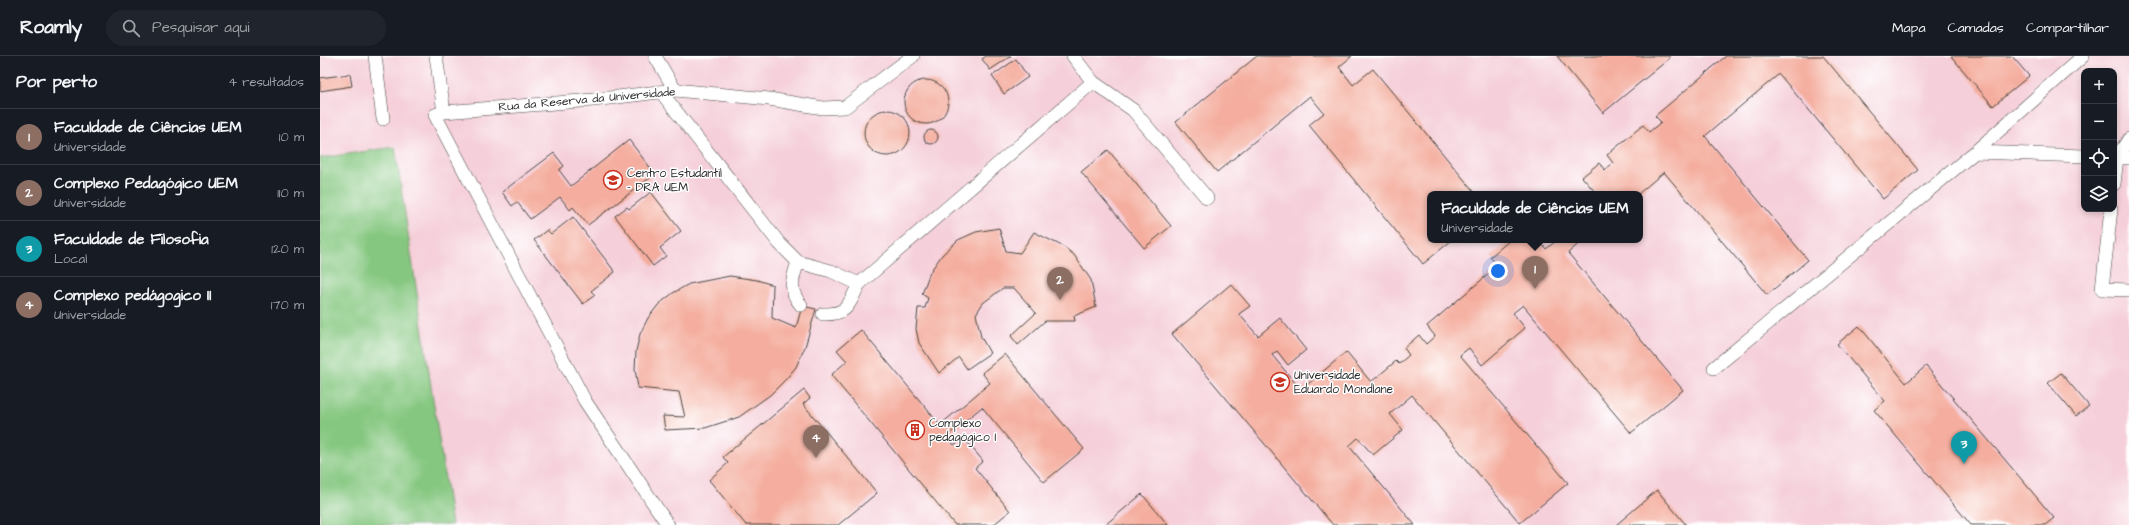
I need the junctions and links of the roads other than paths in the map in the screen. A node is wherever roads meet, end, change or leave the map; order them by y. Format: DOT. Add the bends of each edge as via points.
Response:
graph roads {
  1 [pos="374,56"];
  2 [pos="436,56"];
  3 [pos="655,56"];
  4 [pos="913,56"];
  5 [pos="1073,56"];
  6 [pos="2083,56"];
  7 [pos="1093,82"];
  8 [pos="675,90"];
  9 [pos="661,92"];
  10 [pos="439,114"];
  11 [pos="384,119"];
  12 [pos="2129,139"];
  13 [pos="1975,152"];
  14 [pos="2081,156"];
  15 [pos="2120,157"];
  16 [pos="2116,176"];
  17 [pos="1207,198"];
  18 [pos="2111,212"];
  19 [pos="798,262"];
  20 [pos="859,284"];
  21 [pos="2129,290"];
  22 [pos="800,305"];
  23 [pos="823,314"];
  24 [pos="1714,368"];
  25 [pos="668,525"];
  1 -- 11 [label="lane"];
  2 -- 10 [label="lane"];
  3 -- 8 [label="lane"];
  4 -- 8 [label="lane, Rua da Reserva da Universidade" via="845,107 823,108 769,99"];
  5 -- 7 [label="lane"];
  6 -- 13 [label="lane"];
  7 -- 17 [label="lane" via="1133,110"];
  7 -- 20 [label="lane"];
  8 -- 9 [label="lane, Rua da Reserva da Universidade"];
  9 -- 10 [label="lane, Rua da Reserva da Universidade"];
  9 -- 19 [label="lane" via="779,243"];
  10 -- 25 [label="lane" via="586,400"];
  12 -- 15 [label="lane"];
  13 -- 14 [label="lane"];
  13 -- 24 [label="lane"];
  15 -- 16 [label="lane"];
  18 -- 21 [label="lane" via="2102,289"];
  19 -- 20 [label="lane" via="831,271"];
  19 -- 22 [label="lane" via="792,285 793,296"];
  20 -- 23 [label="lane" via="850,305 842,311"];
}
